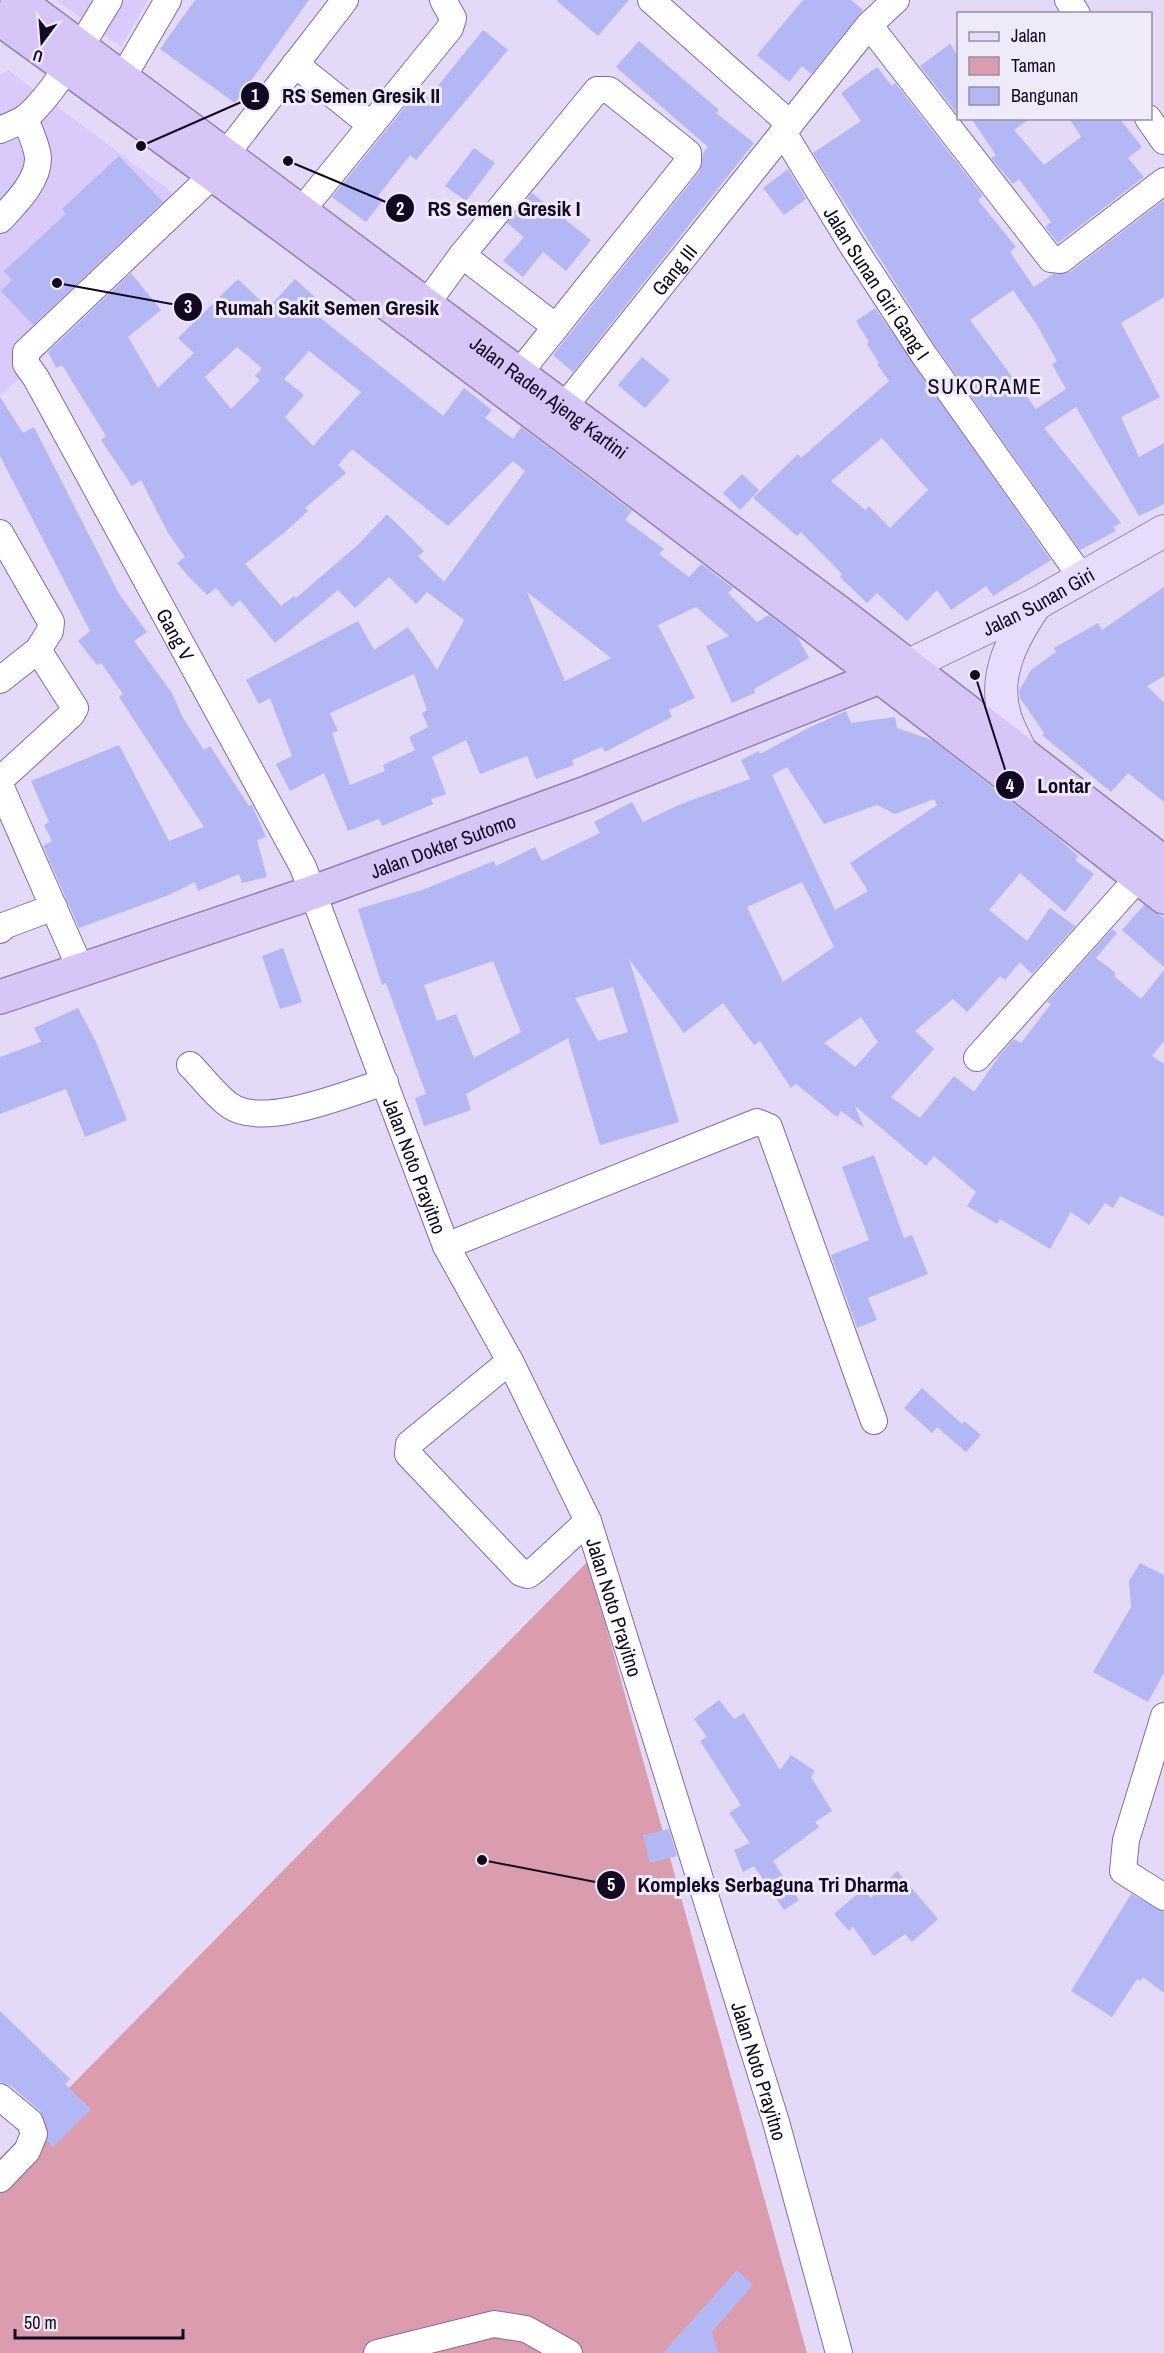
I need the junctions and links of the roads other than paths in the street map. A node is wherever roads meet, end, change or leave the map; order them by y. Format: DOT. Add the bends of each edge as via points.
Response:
graph roads {
  1 [pos="17,0"];
  2 [pos="109,0"];
  3 [pos="168,0"];
  4 [pos="345,0"];
  5 [pos="443,0"];
  6 [pos="655,1"];
  7 [pos="890,2"];
  8 [pos="0,19"];
  9 [pos="869,26"];
  10 [pos="73,57"];
  11 [pos="295,64"];
  12 [pos="123,77"];
  13 [pos="25,118"];
  14 [pos="1150,120"];
  15 [pos="371,125"];
  16 [pos="787,128"];
  17 [pos="0,130"];
  18 [pos="1164,141"];
  19 [pos="220,164"];
  20 [pos="1164,182"];
  21 [pos="0,220"];
  22 [pos="312,228"];
  23 [pos="462,255"];
  24 [pos="419,313"];
  25 [pos="556,327"];
  26 [pos="511,383"];
  27 [pos="564,407"];
  28 [pos="1164,531"];
  29 [pos="0,533"];
  30 [pos="1082,578"];
  31 [pos="1036,604"];
  32 [pos="38,650"];
  33 [pos="895,671"];
  34 [pos="0,680"];
  35 [pos="1020,750"];
  36 [pos="0,780"];
  37 [pos="0,785"];
  38 [pos="1151,870"];
  39 [pos="314,892"];
  40 [pos="1164,897"];
  41 [pos="54,908"];
  42 [pos="0,930"];
  43 [pos="81,970"];
  44 [pos="2,990"];
  45 [pos="977,1058"];
  46 [pos="190,1065"];
  47 [pos="386,1082"];
  48 [pos="446,1246"];
  49 [pos="510,1362"];
  50 [pos="874,1421"];
  51 [pos="588,1521"];
  52 [pos="1164,1716"];
  53 [pos="1164,1897"];
  54 [pos="0,2097"];
  55 [pos="0,2179"];
  56 [pos="377,2353"];
  57 [pos="569,2353"];
  58 [pos="838,2353"];
  1 -- 10 [label="highway, Jalan Raden Ajeng Kartini"];
  2 -- 10 [label="street"];
  3 -- 12 [label="street"];
  4 -- 11 [label="street"];
  5 -- 15 [label="street" via="453,18 450,28"];
  6 -- 16 [label="street, Jalan Sunan Giri Gang I"];
  7 -- 9 [label="street, Gang III"];
  8 -- 10 [label="highway, Jalan Raden Ajeng Kartini"];
  9 -- 16 [label="street, Gang III"];
  9 -- 20 [label="street" via="1051,259 1061,260"];
  10 -- 12 [label="highway, Jalan Raden Ajeng Kartini"];
  10 -- 13 [label="street"];
  10 -- 19 [label="highway, Jalan Raden Ajeng Kartini"];
  11 -- 15 [label="street"];
  11 -- 19 [label="street"];
  12 -- 19 [label="highway, Jalan Raden Ajeng Kartini"];
  13 -- 17 [label="street"];
  13 -- 21 [label="street" via="38,159 35,172 17,202"];
  14 -- 18 [label="street"];
  15 -- 22 [label="street"];
  16 -- 27 [label="street, Gang III"];
  16 -- 30 [label="street, Jalan Sunan Giri Gang I" via="852,245 924,355"];
  19 -- 22 [label="highway, Jalan Raden Ajeng Kartini"];
  19 -- 39 [label="street, Gang V" via="26,352 26,364"];
  22 -- 24 [label="highway, Jalan Raden Ajeng Kartini"];
  23 -- 24 [label="street"];
  23 -- 25 [label="street"];
  23 -- 25 [label="street" via="597,90 609,90 688,153 689,159"];
  24 -- 26 [label="highway, Jalan Raden Ajeng Kartini"];
  25 -- 26 [label="street"];
  26 -- 27 [label="highway, Jalan Raden Ajeng Kartini"];
  26 -- 33 [label="highway, Jalan Raden Ajeng Kartini"];
  27 -- 33 [label="highway, Jalan Raden Ajeng Kartini"];
  28 -- 30 [label="main road, Jalan Sunan Giri"];
  29 -- 32 [label="street" via="51,622"];
  30 -- 31 [label="main road, Jalan Sunan Giri"];
  31 -- 33 [label="main road, Jalan Sunan Giri"];
  31 -- 35 [label="main road" via="1007,656 1001,687 1004,715"];
  32 -- 34 [label="street"];
  32 -- 36 [label="street" via="75,708"];
  33 -- 35 [label="highway"];
  33 -- 38 [label="highway"];
  33 -- 39 [label="highway, Jalan Dokter Sutomo" via="589,792"];
  35 -- 38 [label="highway"];
  37 -- 41 [label="street"];
  38 -- 40 [label="highway"];
  38 -- 45 [label="street"];
  39 -- 43 [label="highway, Jalan Dokter Sutomo"];
  39 -- 47 [label="street, Jalan Noto Prayitno"];
  41 -- 42 [label="street"];
  41 -- 43 [label="street"];
  43 -- 44 [label="highway, Jalan Dokter Sutomo"];
  46 -- 47 [label="street" via="229,1105 254,1113 288,1111"];
  47 -- 48 [label="street, Jalan Noto Prayitno"];
  48 -- 49 [label="street, Jalan Noto Prayitno"];
  48 -- 50 [label="street" via="762,1122 769,1126"];
  49 -- 51 [label="street, Jalan Noto Prayitno"];
  49 -- 51 [label="street" via="409,1444 408,1454 521,1573 528,1575 536,1569"];
  51 -- 58 [label="street, Jalan Noto Prayitno" via="776,2122"];
  52 -- 53 [label="street" via="1126,1840 1124,1871"];
  54 -- 55 [label="street" via="30,2122 34,2134 27,2151"];
  56 -- 57 [label="street" via="494,2324 526,2329"];
}
